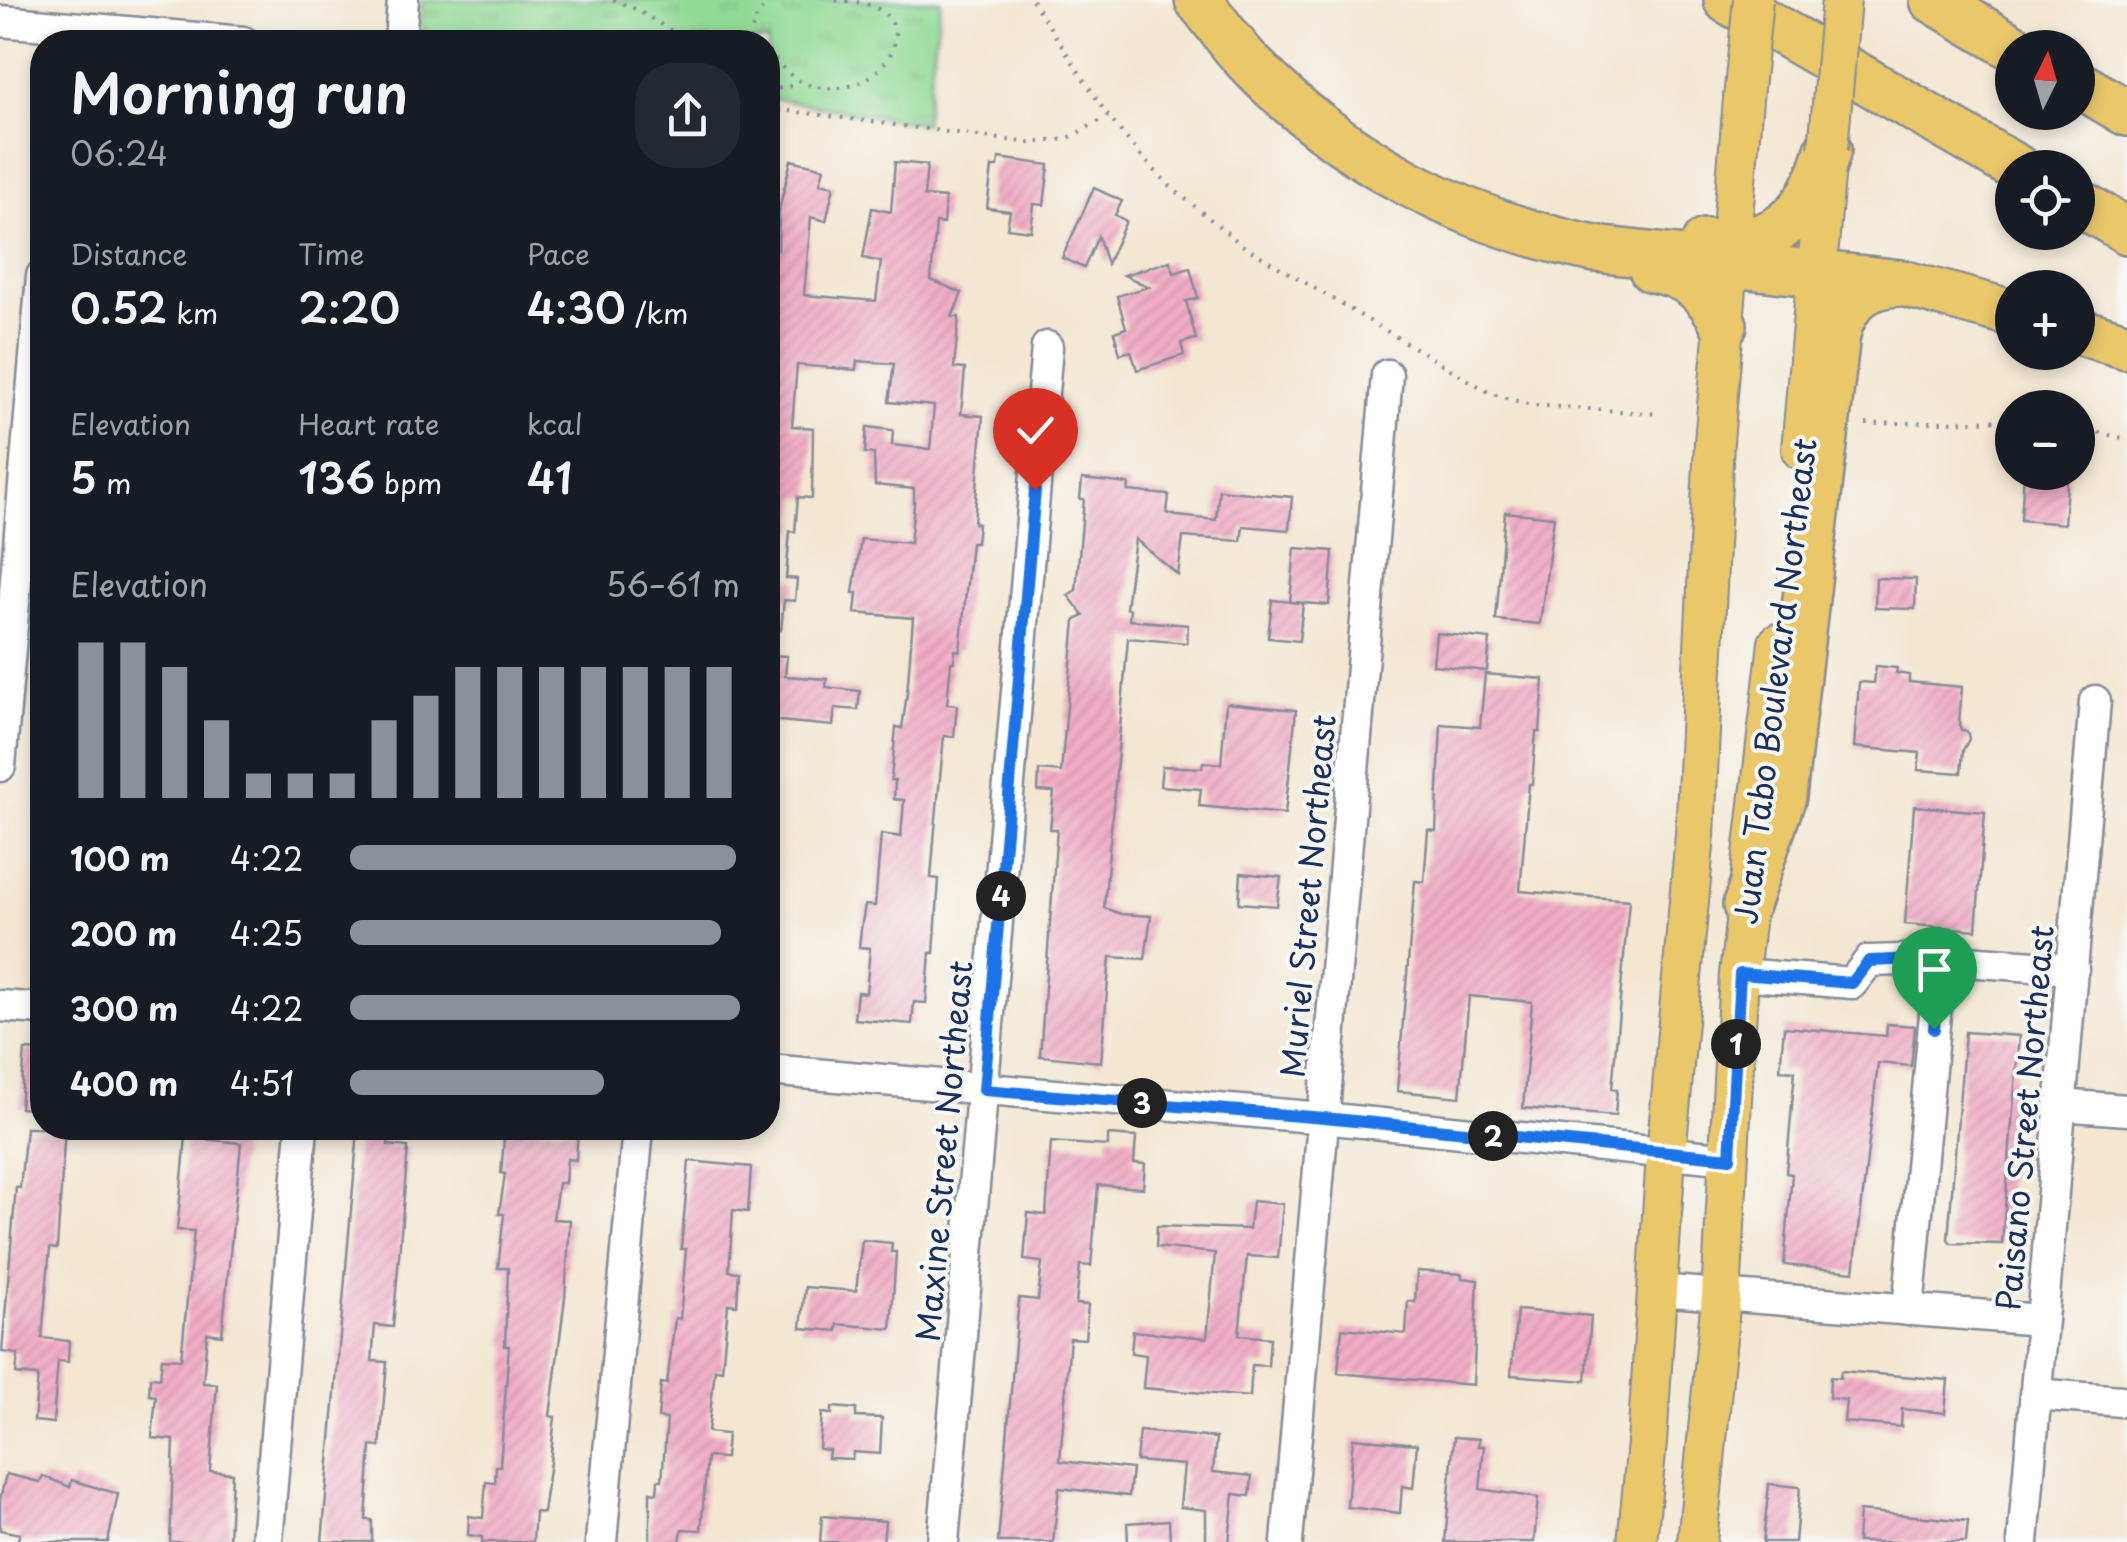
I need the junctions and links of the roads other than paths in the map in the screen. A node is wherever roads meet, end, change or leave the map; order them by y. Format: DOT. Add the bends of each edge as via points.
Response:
graph roads {
  1 [pos="403,0"];
  2 [pos="1198,0"];
  3 [pos="1726,0"];
  4 [pos="1753,0"];
  5 [pos="1840,0"];
  6 [pos="1933,0"];
  7 [pos="0,22"];
  8 [pos="65,23"];
  9 [pos="131,30"];
  10 [pos="401,30"];
  11 [pos="1995,37"];
  12 [pos="2095,94"];
  13 [pos="1302,112"];
  14 [pos="2127,114"];
  15 [pos="1828,149"];
  16 [pos="1995,155"];
  17 [pos="2095,212"];
  18 [pos="2127,231"];
  19 [pos="1730,254"];
  20 [pos="1817,273"];
  21 [pos="1902,283"];
  22 [pos="1995,308"];
  23 [pos="1724,325"];
  24 [pos="2095,336"];
  25 [pos="2127,346"];
  26 [pos="1047,347"];
  27 [pos="1387,376"];
  28 [pos="30,416"];
  29 [pos="2095,701"];
  30 [pos="0,766"];
  31 [pos="1746,906"];
  32 [pos="1940,958"];
  33 [pos="2072,968"];
  34 [pos="1740,974"];
  35 [pos="0,1006"];
  36 [pos="30,1008"];
  37 [pos="780,1071"];
  38 [pos="984,1090"];
  39 [pos="2060,1105"];
  40 [pos="2127,1110"];
  41 [pos="1324,1118"];
  42 [pos="301,1140"];
  43 [pos="637,1140"];
  44 [pos="1666,1154"];
  45 [pos="1730,1158"];
  46 [pos="1658,1290"];
  47 [pos="1721,1297"];
  48 [pos="1908,1310"];
  49 [pos="2041,1320"];
  50 [pos="2035,1394"];
  51 [pos="2121,1401"];
  52 [pos="267,1542"];
  53 [pos="601,1542"];
  54 [pos="943,1542"];
  55 [pos="1288,1542"];
  56 [pos="1637,1542"];
  57 [pos="1697,1542"];
  58 [pos="2023,1542"];
  1 -- 10 [label="street"];
  2 -- 13 [label="highway" via="1237,50"];
  3 -- 16 [label="highway"];
  4 -- 19 [label="main road, Juan Tabo Boulevard Northeast, bridge"];
  5 -- 15 [label="main road, Juan Tabo Boulevard Northeast, bridge"];
  6 -- 11 [label="highway"];
  7 -- 8 [label="street"];
  8 -- 9 [label="street"];
  12 -- 14 [label="highway"];
  13 -- 19 [label="highway" via="1381,168 1480,217 1595,249"];
  13 -- 23 [label="highway" via="1313,137 1412,200 1524,245 1678,275 1706,295"];
  15 -- 19 [label="highway" via="1816,186 1795,217"];
  15 -- 20 [label="main road, Juan Tabo Boulevard Northeast"];
  17 -- 18 [label="highway"];
  19 -- 20 [label="highway"];
  19 -- 23 [label="main road, Juan Tabo Boulevard Northeast"];
  20 -- 21 [label="highway"];
  20 -- 31 [label="main road, Juan Tabo Boulevard Northeast"];
  21 -- 22 [label="highway"];
  21 -- 31 [label="highway" via="1856,297 1838,334 1783,796"];
  23 -- 44 [label="main road, Juan Tabo Boulevard Northeast" via="1696,834"];
  24 -- 25 [label="highway"];
  26 -- 38 [label="street, Maxine Street Northeast"];
  27 -- 41 [label="street, Muriel Street Northeast"];
  28 -- 30 [label="street"];
  29 -- 33 [label="street, Paisano Street Northeast"];
  31 -- 34 [label="main road, Juan Tabo Boulevard Northeast"];
  32 -- 33 [label="street"];
  32 -- 34 [label="street" via="1869,961 1852,983"];
  32 -- 48 [label="street"];
  33 -- 39 [label="street, Paisano Street Northeast"];
  34 -- 45 [label="main road, Juan Tabo Boulevard Northeast"];
  35 -- 36 [label="street"];
  37 -- 38 [label="street"];
  38 -- 41 [label="street"];
  38 -- 54 [label="street, Maxine Street Northeast"];
  39 -- 40 [label="street"];
  39 -- 49 [label="street, Paisano Street Northeast"];
  41 -- 44 [label="street"];
  41 -- 55 [label="street, Muriel Street Northeast"];
  42 -- 52 [label="street"];
  43 -- 53 [label="street"];
  44 -- 45 [label="street"];
  44 -- 46 [label="main road, Juan Tabo Boulevard Northeast"];
  45 -- 47 [label="main road, Juan Tabo Boulevard Northeast"];
  46 -- 47 [label="street"];
  46 -- 56 [label="main road, Juan Tabo Boulevard Northeast"];
  47 -- 48 [label="street"];
  47 -- 57 [label="main road, Juan Tabo Boulevard Northeast"];
  48 -- 49 [label="street"];
  49 -- 50 [label="street, Paisano Street Northeast"];
  50 -- 51 [label="street"];
  50 -- 58 [label="street, Paisano Street Northeast"];
}
